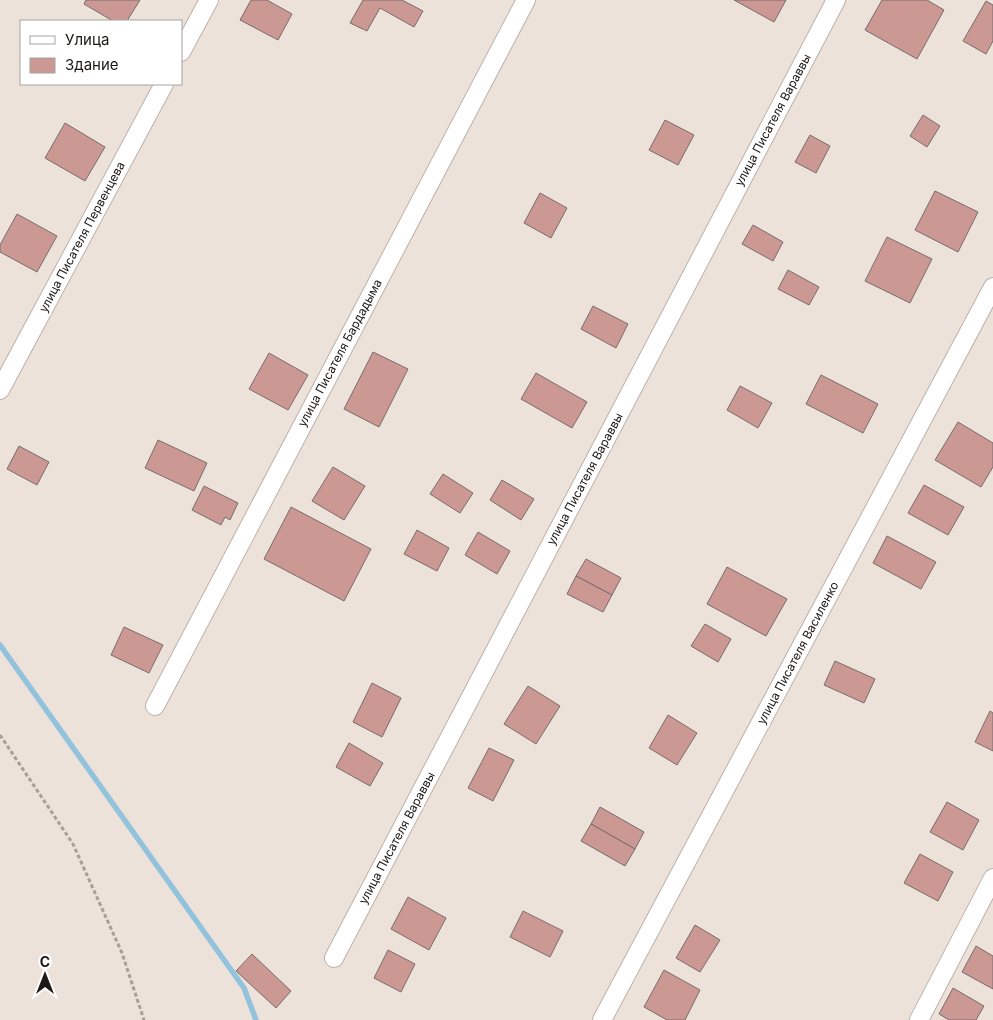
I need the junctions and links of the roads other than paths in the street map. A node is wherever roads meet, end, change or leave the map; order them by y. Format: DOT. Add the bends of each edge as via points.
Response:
graph roads {
  1 [pos="209,0"];
  2 [pos="526,0"];
  3 [pos="836,0"];
  4 [pos="182,50"];
  5 [pos="163,85"];
  6 [pos="993,287"];
  7 [pos="0,390"];
  8 [pos="155,706"];
  9 [pos="993,878"];
  10 [pos="334,958"];
  11 [pos="602,1020"];
  12 [pos="919,1020"];
  1 -- 4 [label="street"];
  2 -- 8 [label="street, улица Писателя Бардадыма"];
  3 -- 10 [label="street, улица Писателя Вараввы"];
  5 -- 7 [label="street, улица Писателя Первенцева"];
  6 -- 11 [label="street, улица Писателя Василенко"];
  9 -- 12 [label="street"];
}
